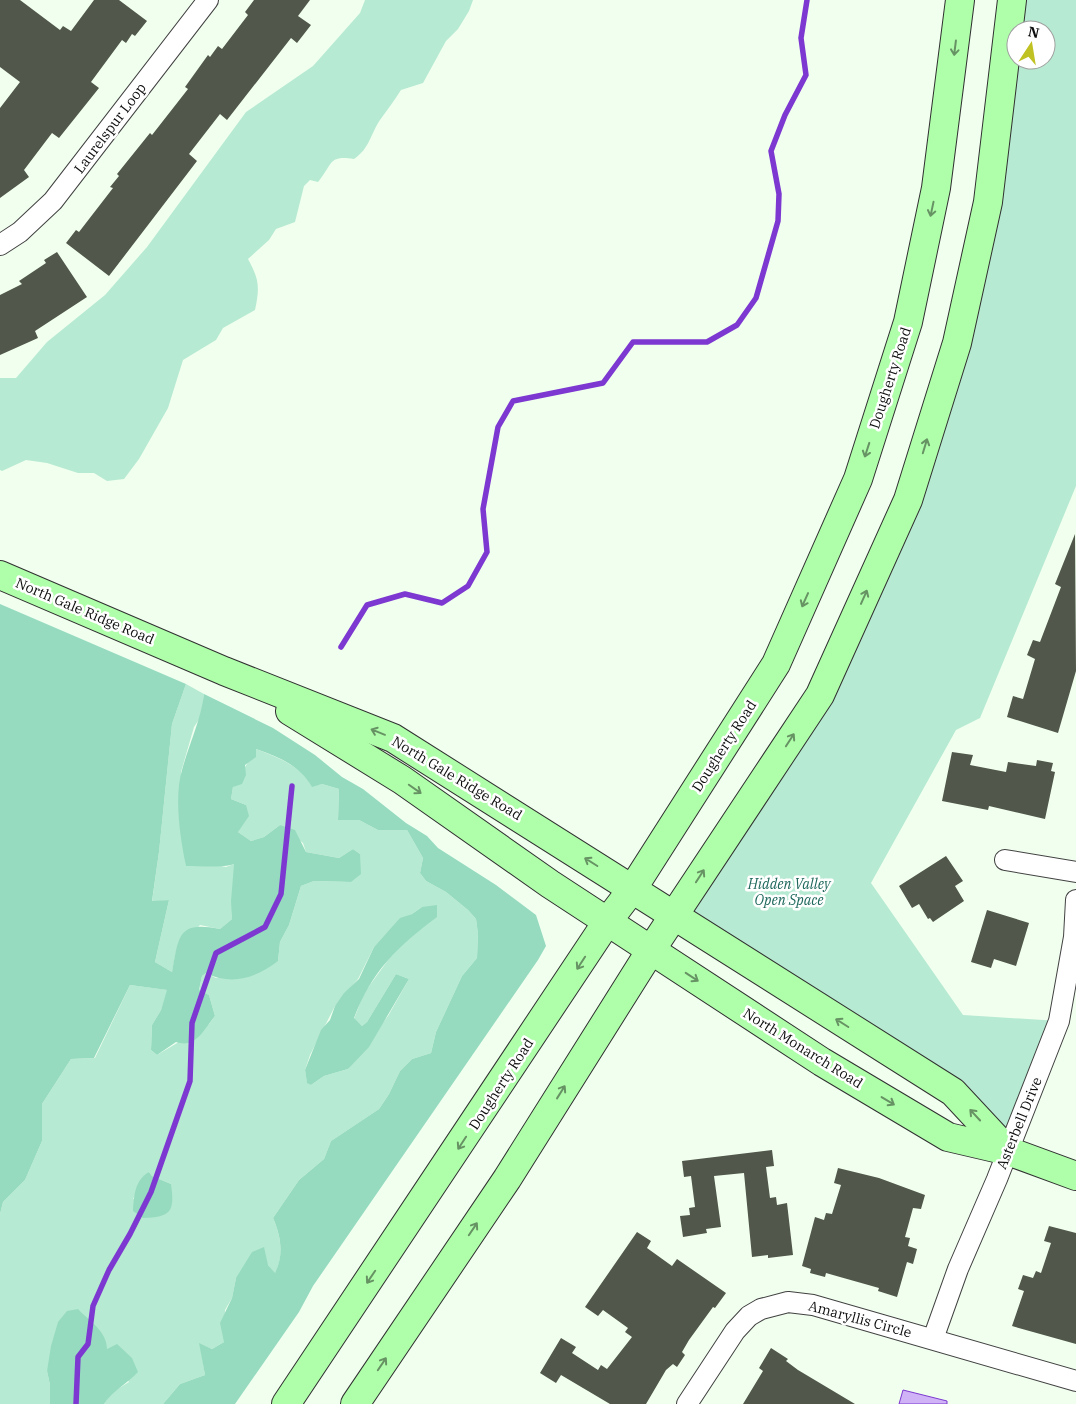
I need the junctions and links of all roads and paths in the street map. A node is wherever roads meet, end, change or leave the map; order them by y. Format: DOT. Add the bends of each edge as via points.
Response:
graph roads {
  1 [pos="208,0"];
  2 [pos="960,0"];
  3 [pos="1012,0"];
  4 [pos="0,245"];
  5 [pos="0,575"];
  6 [pos="224,671"];
  7 [pos="1005,860"];
  8 [pos="1076,872"];
  9 [pos="633,888"];
  10 [pos="1076,900"];
  11 [pos="673,917"];
  12 [pos="608,922"];
  13 [pos="652,950"];
  14 [pos="1067,1023"];
  15 [pos="1008,1151"];
  16 [pos="1076,1176"];
  17 [pos="933,1339"];
  18 [pos="1076,1381"];
  19 [pos="286,1404"];
  20 [pos="355,1404"];
  21 [pos="687,1404"];
  1 -- 4 [label="street, Laurelspur Loop" via="53,201 20,232"];
  2 -- 9 [label="main road, Dougherty Road, one-way" via="936,188 908,322 858,479 776,664"];
  11 -- 3 [label="main road, one-way" via="820,695 908,500 957,343 988,202"];
  5 -- 6 [label="main road, North Gale Ridge Road"];
  9 -- 6 [label="main road, North Gale Ridge Road, one-way" via="393,738"];
  6 -- 12 [label="main road, North Gale Ridge Road, one-way" via="402,780"];
  7 -- 8 [label="street"];
  9 -- 11 [label="main road, North Gale Ridge Road"];
  9 -- 12 [label="main road, Dougherty Road"];
  10 -- 14 [label="street, Asterbell Drive"];
  11 -- 13 [label="main road"];
  15 -- 11 [label="main road, North Monarch Road, one-way" via="952,1092"];
  12 -- 13 [label="main road, North Monarch Road"];
  12 -- 19 [label="main road, Dougherty Road, one-way"];
  13 -- 15 [label="main road, North Monarch Road, one-way" via="822,1062 948,1137"];
  20 -- 13 [label="main road, one-way" via="507,1179"];
  14 -- 15 [label="street, Asterbell Drive"];
  15 -- 16 [label="main road, North Monarch Road"];
  15 -- 17 [label="street, Asterbell Drive" via="958,1269"];
  17 -- 18 [label="street, Amaryllis Circle"];
  17 -- 21 [label="street, Amaryllis Circle" via="813,1305 788,1302 760,1309 735,1331"];
}
